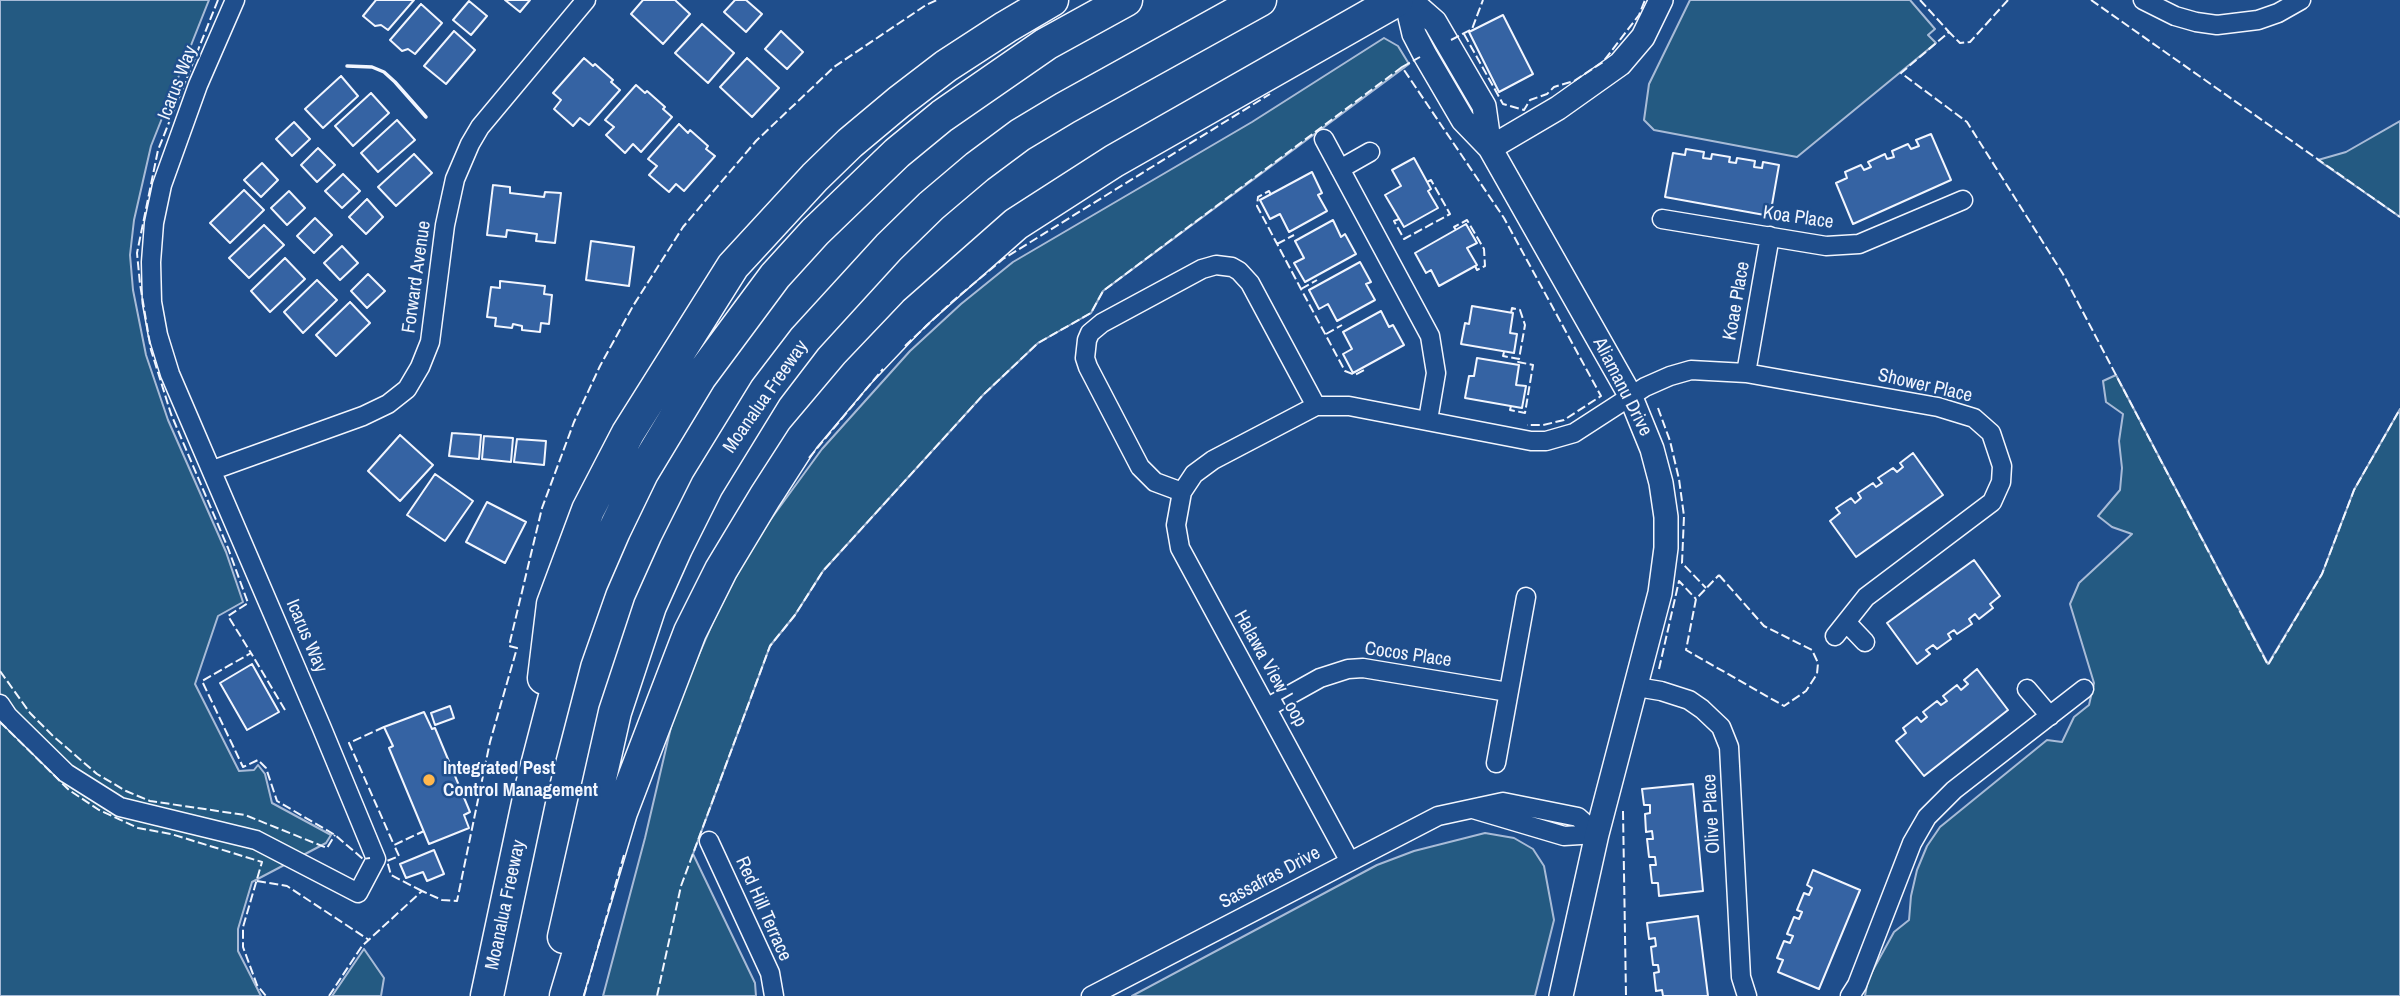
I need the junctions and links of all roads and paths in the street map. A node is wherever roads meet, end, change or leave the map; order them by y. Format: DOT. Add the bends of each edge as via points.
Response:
graph roads {
  1 [pos="235,0"];
  2 [pos="586,0"];
  3 [pos="1052,0"];
  4 [pos="1126,0"];
  5 [pos="1260,0"];
  6 [pos="1397,0"];
  7 [pos="1408,0"];
  8 [pos="1661,0"];
  9 [pos="2143,0"];
  10 [pos="2301,0"];
  11 [pos="1324,139"];
  12 [pos="1490,148"];
  13 [pos="1370,152"];
  14 [pos="1340,169"];
  15 [pos="1963,200"];
  16 [pos="1662,219"];
  17 [pos="1770,236"];
  18 [pos="1746,373"];
  19 [pos="1630,395"];
  20 [pos="1315,406"];
  21 [pos="1428,420"];
  22 [pos="213,470"];
  23 [pos="1182,492"];
  24 [pos="1526,597"];
  25 [pos="1865,642"];
  26 [pos="1637,687"];
  27 [pos="2027,689"];
  28 [pos="2084,689"];
  29 [pos="1508,692"];
  30 [pos="0,704"];
  31 [pos="1268,707"];
  32 [pos="2050,716"];
  33 [pos="1496,763"];
  34 [pos="531,789"];
  35 [pos="1597,834"];
  36 [pos="709,841"];
  37 [pos="1349,860"];
  38 [pos="486,996"];
  39 [pos="551,996"];
  40 [pos="566,996"];
  41 [pos="774,996"];
  42 [pos="1091,996"];
  43 [pos="1561,996"];
  44 [pos="1747,996"];
  45 [pos="1850,996"];
  1 -- 22 [label="street, Icarus Way" via="162,185 151,262 152,302 162,348"];
  2 -- 22 [label="street, Forward Avenue" via="470,144 455,178 445,225 430,342 407,389 363,416"];
  3 -- 34 [label="highway" via="946,66 850,143 733,266 705,308 628,433 594,499 553,604"];
  4 -- 34 [label="highway, Moanalua Freeway" via="1046,44 915,138 814,232 741,320 673,420 609,541 565,658"];
  5 -- 39 [label="highway, Moanalua Freeway" via="1065,108 977,167 880,256 766,390 707,486 633,652 612,724"];
  6 -- 40 [label="highway" via="1114,162 1016,225 915,313 803,438 721,570 690,632 621,812"];
  7 -- 12 [label="street" via="1435,22 1484,107"];
  8 -- 12 [label="street" via="1643,37 1620,64"];
  9 -- 10 [label="street" via="2175,16 2217,25 2258,20"];
  11 -- 14 [label="street"];
  12 -- 19 [label="street, Aliamanu Drive"];
  13 -- 14 [label="street"];
  14 -- 21 [label="street" via="1430,336 1436,373"];
  15 -- 17 [label="street, Koa Place" via="1859,244 1826,246"];
  16 -- 17 [label="street, Koa Place"];
  17 -- 18 [label="street, Koae Place"];
  18 -- 19 [label="street, Shower Place" via="1691,370"];
  18 -- 25 [label="street, Shower Place" via="1938,407 1974,418 1991,433 2002,466 1992,502 1866,597 1840,629"];
  19 -- 21 [label="street" via="1574,433 1546,441"];
  19 -- 26 [label="street, Aliamanu Drive" via="1652,449 1666,517 1660,593"];
  20 -- 21 [label="street" via="1349,406"];
  20 -- 23 [label="street" via="1213,460 1194,474"];
  20 -- 23 [label="street" via="1250,283 1232,267 1202,269 1102,323 1087,340 1088,367 1144,473"];
  22 -- 30 [label="street, Icarus Way" via="376,859 358,893 256,840 120,807 65,773"];
  23 -- 31 [label="street, Halawa View Loop" via="1175,525 1180,548"];
  24 -- 29 [label="street"];
  26 -- 35 [label="street, Aliamanu Drive"];
  26 -- 44 [label="street, Olive Place" via="1689,700 1721,727 1729,747 1741,977"];
  27 -- 32 [label="street"];
  28 -- 32 [label="street"];
  29 -- 31 [label="street, Cocos Place" via="1363,667 1321,678"];
  29 -- 33 [label="street"];
  31 -- 37 [label="street, Halawa View Loop"];
  32 -- 45 [label="street" via="1954,790 1927,817 1912,843"];
  34 -- 38 [label="highway, Moanalua Freeway"];
  35 -- 37 [label="street, Sassafras Drive" via="1564,836 1473,809 1438,816"];
  35 -- 43 [label="street, Aliamanu Drive"];
  36 -- 41 [label="street, Red Hill Terrace" via="770,973"];
  37 -- 42 [label="street, Sassafras Drive"];
}
